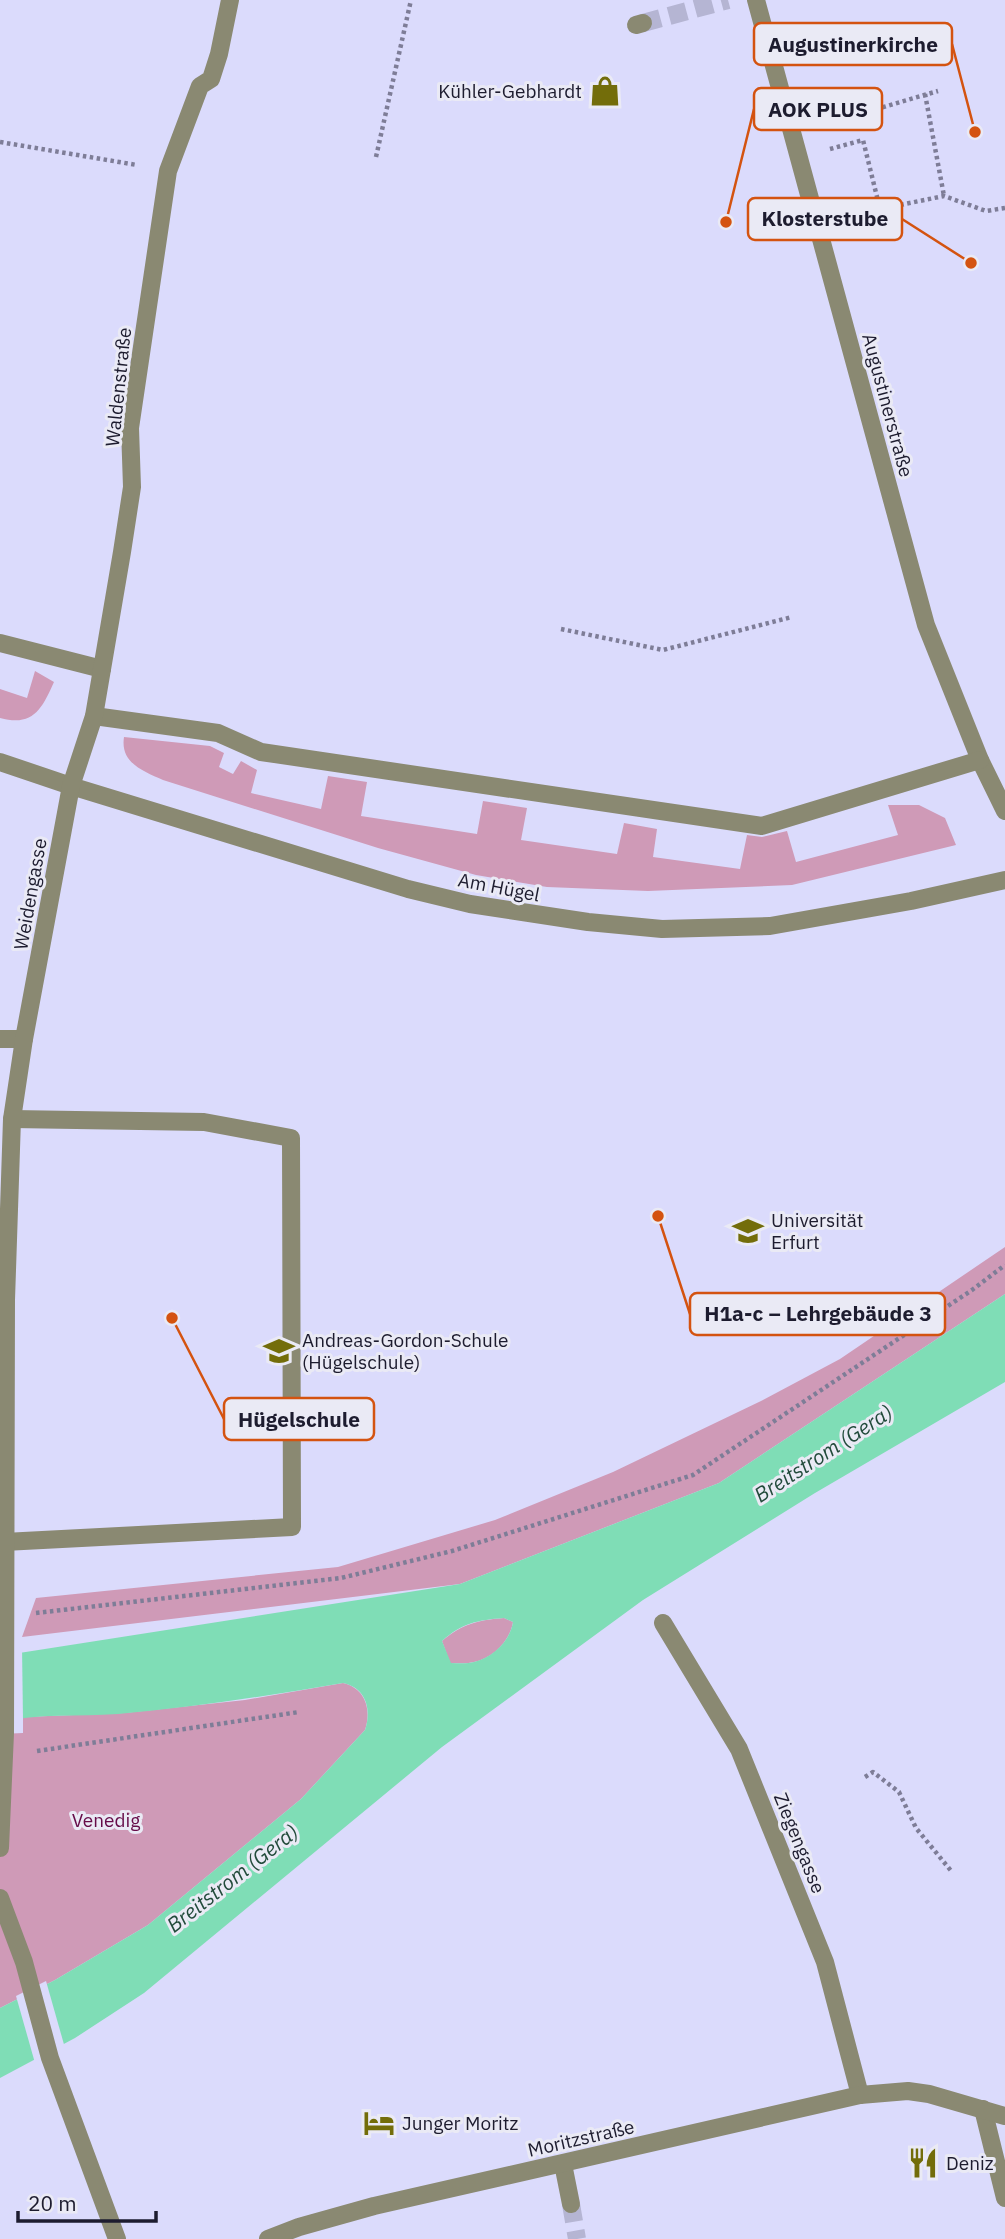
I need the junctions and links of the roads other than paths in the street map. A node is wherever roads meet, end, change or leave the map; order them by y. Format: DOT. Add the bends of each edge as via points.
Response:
graph roads {
  1 [pos="230,0"];
  2 [pos="757,0"];
  3 [pos="0,643"];
  4 [pos="102,669"];
  5 [pos="94,716"];
  6 [pos="980,760"];
  7 [pos="0,762"];
  8 [pos="71,786"];
  9 [pos="1005,811"];
  10 [pos="1005,880"];
  11 [pos="0,1039"];
  12 [pos="24,1039"];
  13 [pos="12,1119"];
  14 [pos="4,1542"];
  15 [pos="663,1623"];
  16 [pos="0,1849"];
  17 [pos="0,1898"];
  18 [pos="860,2095"];
  19 [pos="983,2109"];
  20 [pos="1005,2116"];
  21 [pos="563,2164"];
  22 [pos="1005,2198"];
  23 [pos="571,2204"];
  24 [pos="117,2239"];
  25 [pos="268,2239"];
  1 -- 4 [label="street, Waldenstraße" via="211,79 200,86 169,171 131,428 132,487"];
  2 -- 6 [label="street, Augustinerstraße" via="926,625"];
  3 -- 4 [label="street"];
  4 -- 5 [label="street, Waldenstraße"];
  5 -- 6 [label="street" via="218,733 261,752 762,826"];
  5 -- 8 [label="street, Waldenstraße"];
  6 -- 9 [label="street, Augustinerstraße"];
  7 -- 8 [label="street, Am Hügel"];
  8 -- 10 [label="street, Am Hügel" via="408,889 470,904 588,922 662,929 770,926"];
  8 -- 12 [label="street, Weidengasse"];
  11 -- 12 [label="street"];
  12 -- 13 [label="street, Weidengasse"];
  13 -- 14 [label="street, Weidengasse"];
  13 -- 14 [label="street" via="204,1122 291,1138 292,1528"];
  14 -- 16 [label="street, Weidengasse"];
  15 -- 18 [label="street, Ziegengasse" via="739,1749 825,1962"];
  17 -- 24 [label="street" via="24,1962 50,2058"];
  18 -- 19 [label="street, Moritzstraße" via="908,2091"];
  18 -- 21 [label="street, Moritzstraße"];
  19 -- 20 [label="street, Moritzstraße"];
  19 -- 22 [label="street"];
  21 -- 23 [label="street"];
  21 -- 25 [label="street, Moritzstraße" via="374,2206"];
}
